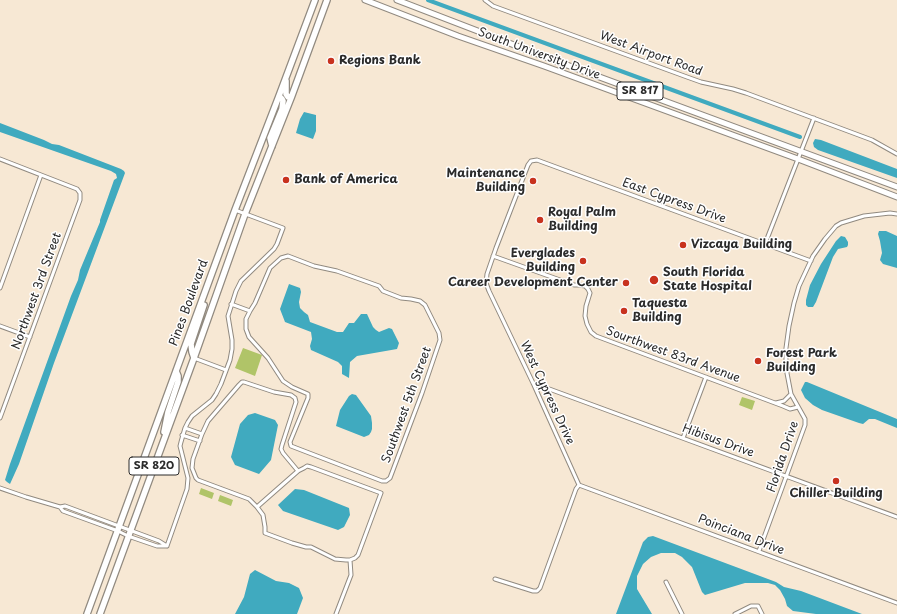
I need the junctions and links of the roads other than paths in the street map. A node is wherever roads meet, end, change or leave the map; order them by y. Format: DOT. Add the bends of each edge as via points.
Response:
graph roads {
  1 [pos="314,0"];
  2 [pos="327,0"];
  3 [pos="365,0"];
  4 [pos="397,0"];
  5 [pos="485,0"];
  6 [pos="286,77"];
  7 [pos="279,96"];
  8 [pos="290,98"];
  9 [pos="814,118"];
  10 [pos="272,146"];
  11 [pos="801,151"];
  12 [pos="897,154"];
  13 [pos="0,159"];
  14 [pos="798,159"];
  15 [pos="531,161"];
  16 [pos="41,175"];
  17 [pos="897,187"];
  18 [pos="897,197"];
  19 [pos="235,210"];
  20 [pos="246,214"];
  21 [pos="897,214"];
  22 [pos="765,244"];
  23 [pos="493,256"];
  24 [pos="811,261"];
  25 [pos="0,288"];
  26 [pos="205,291"];
  27 [pos="231,304"];
  28 [pos="250,311"];
  29 [pos="0,326"];
  30 [pos="30,338"];
  31 [pos="194,358"];
  32 [pos="226,370"];
  33 [pos="176,371"];
  34 [pos="706,377"];
  35 [pos="533,383"];
  36 [pos="791,394"];
  37 [pos="774,403"];
  38 [pos="798,406"];
  39 [pos="0,418"];
  40 [pos="185,428"];
  41 [pos="202,434"];
  42 [pos="182,435"];
  43 [pos="164,438"];
  44 [pos="683,438"];
  45 [pos="200,441"];
  46 [pos="298,472"];
  47 [pos="787,476"];
  48 [pos="579,485"];
  49 [pos="0,488"];
  50 [pos="256,507"];
  51 [pos="897,517"];
  52 [pos="118,529"];
  53 [pos="129,533"];
  54 [pos="167,546"];
  55 [pos="759,552"];
  56 [pos="350,560"];
  57 [pos="495,579"];
  58 [pos="666,582"];
  59 [pos="897,603"];
  60 [pos="87,614"];
  61 [pos="100,614"];
  62 [pos="336,614"];
  63 [pos="682,614"];
  64 [pos="735,614"];
  65 [pos="762,614"];
  1 -- 6 [label="highway, Pines Boulevard / SR 820"];
  2 -- 8 [label="highway, Pines Boulevard / SR 820"];
  3 -- 14 [label="main road, South University Drive / SR 817"];
  4 -- 11 [label="main road, South University Drive / SR 817"];
  5 -- 9 [label="street, West Airport Road" via="493,6 687,77 746,93"];
  6 -- 7 [label="highway, Pines Boulevard / SR 820"];
  6 -- 8 [label="highway" via="286,94"];
  7 -- 10 [label="highway" via="283,102 270,138"];
  7 -- 19 [label="highway, Pines Boulevard / SR 820"];
  8 -- 10 [label="highway, Pines Boulevard / SR 820"];
  9 -- 11 [label="street"];
  9 -- 12 [label="street, West Airport Road" via="872,140"];
  10 -- 20 [label="highway, Pines Boulevard / SR 820"];
  11 -- 14 [label="street"];
  11 -- 17 [label="main road, South University Drive / SR 817"];
  13 -- 16 [label="street"];
  14 -- 18 [label="main road, South University Drive / SR 817"];
  14 -- 22 [label="street"];
  15 -- 22 [label="street, East Cypress Drive" via="537,160"];
  15 -- 23 [label="street, West Cypress Drive"];
  16 -- 25 [label="street"];
  16 -- 30 [label="street, Northwest 3rd Street" via="77,189 80,200"];
  19 -- 20 [label="street"];
  19 -- 26 [label="highway, Pines Boulevard / SR 820"];
  20 -- 27 [label="street" via="283,228 274,249 241,281"];
  20 -- 31 [label="highway, Pines Boulevard / SR 820"];
  21 -- 24 [label="street, Florida Drive" via="864,216 836,226"];
  22 -- 24 [label="street, East Cypress Drive"];
  23 -- 34 [label="street, Sourthwest 83rd Avenue" via="574,285 585,286 590,293 585,316 591,332 596,336"];
  23 -- 35 [label="street, West Cypress Drive" via="486,283"];
  24 -- 36 [label="street, Florida Drive" via="799,286 789,326 786,358"];
  26 -- 31 [label="highway" via="206,297 191,344"];
  26 -- 33 [label="highway, Pines Boulevard / SR 820"];
  27 -- 28 [label="street"];
  27 -- 32 [label="street" via="228,316 232,349"];
  28 -- 28 [label="street, Southwest 5th Street" via="246,319 249,337 268,358 283,381 308,394 290,442 291,446 382,481 390,478 440,340 425,305 420,301 401,298 337,270 314,266 288,256 281,258 270,268"];
  29 -- 30 [label="street"];
  30 -- 39 [label="street, Northwest 3rd Street"];
  31 -- 32 [label="street"];
  31 -- 43 [label="highway, Pines Boulevard / SR 820"];
  32 -- 40 [label="street" via="212,400 192,416"];
  33 -- 43 [label="highway" via="178,382 168,412"];
  33 -- 52 [label="highway, Pines Boulevard / SR 820"];
  34 -- 37 [label="street, Sourthwest 83rd Avenue"];
  34 -- 44 [label="street"];
  35 -- 44 [label="street, Hibisus Drive"];
  35 -- 48 [label="street, West Cypress Drive"];
  36 -- 37 [label="street" via="784,401"];
  36 -- 38 [label="street, Florida Drive"];
  37 -- 38 [label="street, Sourthwest 83rd Avenue" via="790,409"];
  38 -- 47 [label="street, Florida Drive" via="805,419 805,425"];
  40 -- 41 [label="street"];
  40 -- 42 [label="street"];
  41 -- 45 [label="street"];
  41 -- 46 [label="street" via="210,418 242,382 291,395 296,398 296,402 282,449 283,454"];
  42 -- 45 [label="street"];
  42 -- 54 [label="street" via="180,446 188,478 187,489"];
  43 -- 53 [label="highway, Pines Boulevard / SR 820"];
  44 -- 47 [label="street, Hibisus Drive"];
  45 -- 50 [label="street" via="192,468 196,478 249,499"];
  46 -- 50 [label="street"];
  46 -- 56 [label="street" via="307,466 311,467 381,493 358,555"];
  47 -- 51 [label="street, Hibisus Drive"];
  47 -- 55 [label="street, Florida Drive"];
  48 -- 55 [label="street, Poinciana Drive"];
  48 -- 57 [label="street" via="540,588 533,591"];
  49 -- 52 [label="street" via="60,507 65,506"];
  50 -- 56 [label="street" via="263,515 265,533 311,547 335,558"];
  52 -- 53 [label="street"];
  52 -- 53 [label="street"];
  52 -- 60 [label="highway, Pines Boulevard / SR 820"];
  53 -- 54 [label="street" via="159,541"];
  53 -- 54 [label="street" via="157,546"];
  53 -- 61 [label="highway, Pines Boulevard / SR 820"];
  55 -- 59 [label="street, Poinciana Drive"];
  56 -- 62 [label="street" via="351,574"];
  58 -- 63 [label="street"];
  64 -- 65 [label="street" via="751,606 758,606"];
}
